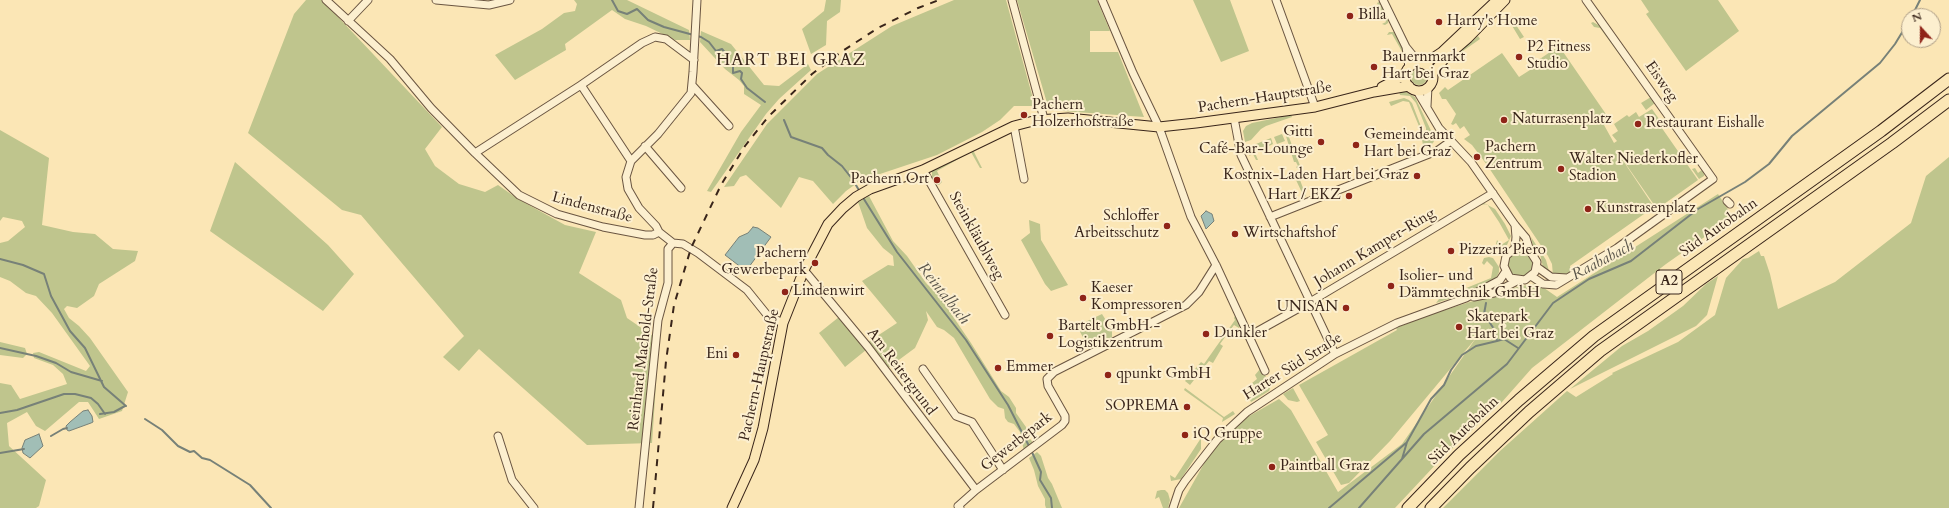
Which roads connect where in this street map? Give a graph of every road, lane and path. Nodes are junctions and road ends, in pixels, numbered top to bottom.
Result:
1 (326, 0) edge
2 (368, 0) edge
3 (436, 0) edge
4 (510, 0) edge
5 (697, 0) edge
6 (1012, 0) edge
7 (1102, 0) edge
8 (1276, 0) edge
9 (1383, 0) edge
10 (1497, 0) edge
11 (1505, 0) edge
12 (1586, 0) edge
13 (348, 21) junction
14 (1406, 47) junction
15 (694, 60) junction
16 (1422, 64) junction
17 (1407, 71) junction
18 (1432, 74) junction
19 (1949, 78) edge
20 (581, 85) junction
21 (692, 85) junction
22 (1428, 87) junction
23 (1413, 88) junction
24 (1374, 92) junction
25 (1949, 100) edge
26 (1427, 106) junction
27 (1315, 107) junction
28 (1234, 118) junction
29 (1044, 119) junction
30 (729, 126) dead end
31 (1014, 126) junction
32 (1158, 126) junction
33 (1451, 141) junction
34 (645, 146) junction
35 (475, 153) junction
36 (631, 161) junction
37 (923, 170) junction
38 (1024, 180) dead end
39 (681, 188) dead end
40 (1493, 193) junction
41 (1270, 217) junction
42 (1515, 225) junction
43 (659, 232) junction
44 (673, 243) junction
45 (1515, 248) junction
46 (1530, 251) junction
47 (1216, 265) junction
48 (1537, 267) junction
49 (804, 270) junction
50 (1506, 271) junction
51 (1531, 276) junction
52 (1569, 278) junction
53 (1519, 280) junction
54 (1466, 298) junction
55 (1310, 302) junction
56 (1006, 315) dead end
57 (783, 323) junction
58 (1249, 336) junction
59 (1335, 354) junction
60 (923, 370) dead end
61 (1265, 371) dead end
62 (498, 436) dead end
63 (1003, 470) junction
64 (976, 490) junction
65 (534, 508) edge
66 (639, 508) edge
67 (732, 508) edge
68 (960, 508) edge
69 (1173, 508) edge
70 (1408, 508) edge
71 (1430, 508) edge

1 - 13 street, Lindenstraße
2 - 13 street
3 - 4 street
5 - 15 street
6 - 29 street
7 - 32 street
8 - 27 street
9 - 14 street
10 - 16 main road, Pachern-Hauptstraße
11 - 18 main road
12 - 52 street, Eisweg
13 - 35 street, Lindenstraße
14 - 16 street
14 - 17 street
15 - 20 street
15 - 21 street
16 - 17 main road, Pachern-Hauptstraße
16 - 18 main road
17 - 23 main road
17 - 24 main road, Pachern-Hauptstraße
18 - 22 main road
19 - 70 highway, Süd Autobahn / A2
20 - 35 street
20 - 36 street
21 - 30 street
21 - 34 street
22 - 23 main road, Pachern-Hauptstraße
22 - 26 street
23 - 24 main road, Pachern-Hauptstraße
23 - 26 street
24 - 27 main road, Pachern-Hauptstraße
25 - 71 highway, Süd Autobahn / A2
26 - 33 street
27 - 28 main road, Pachern-Hauptstraße
28 - 32 main road, Pachern-Hauptstraße
28 - 41 street, Johann Kamper-Ring
29 - 31 main road, Pachern-Hauptstraße
29 - 32 main road, Pachern-Hauptstraße
31 - 37 main road, Pachern-Hauptstraße
31 - 38 street
32 - 47 street
33 - 40 street
33 - 41 street
34 - 36 street
34 - 39 street
35 - 43 street, Lindenstraße
36 - 43 street
37 - 49 main road, Pachern-Hauptstraße
37 - 56 street, Steinkläublweg
40 - 42 street
40 - 55 street, Johann Kamper-Ring
41 - 55 street, Johann Kamper-Ring
42 - 45 street
42 - 46 street
43 - 44 street
44 - 57 street
44 - 66 street, Reinhard Machold-Straße
45 - 46 street
45 - 50 street
46 - 48 street
47 - 58 street
47 - 63 street, Gewerbepark
48 - 51 street
48 - 52 street
49 - 57 main road, Pachern-Hauptstraße
49 - 64 street, Am Reitergrund
50 - 53 street
50 - 54 street, Harter Süd Straße
51 - 52 street
51 - 53 street, Harter Süd Straße
53 - 54 street, Harter Süd Straße
54 - 59 street, Harter Süd Straße
55 - 58 street
55 - 59 street
57 - 67 main road, Pachern-Hauptstraße
58 - 61 street
59 - 69 street, Harter Süd Straße
60 - 63 street
62 - 65 street
63 - 64 street, Gewerbepark
64 - 68 street, Gewerbepark

